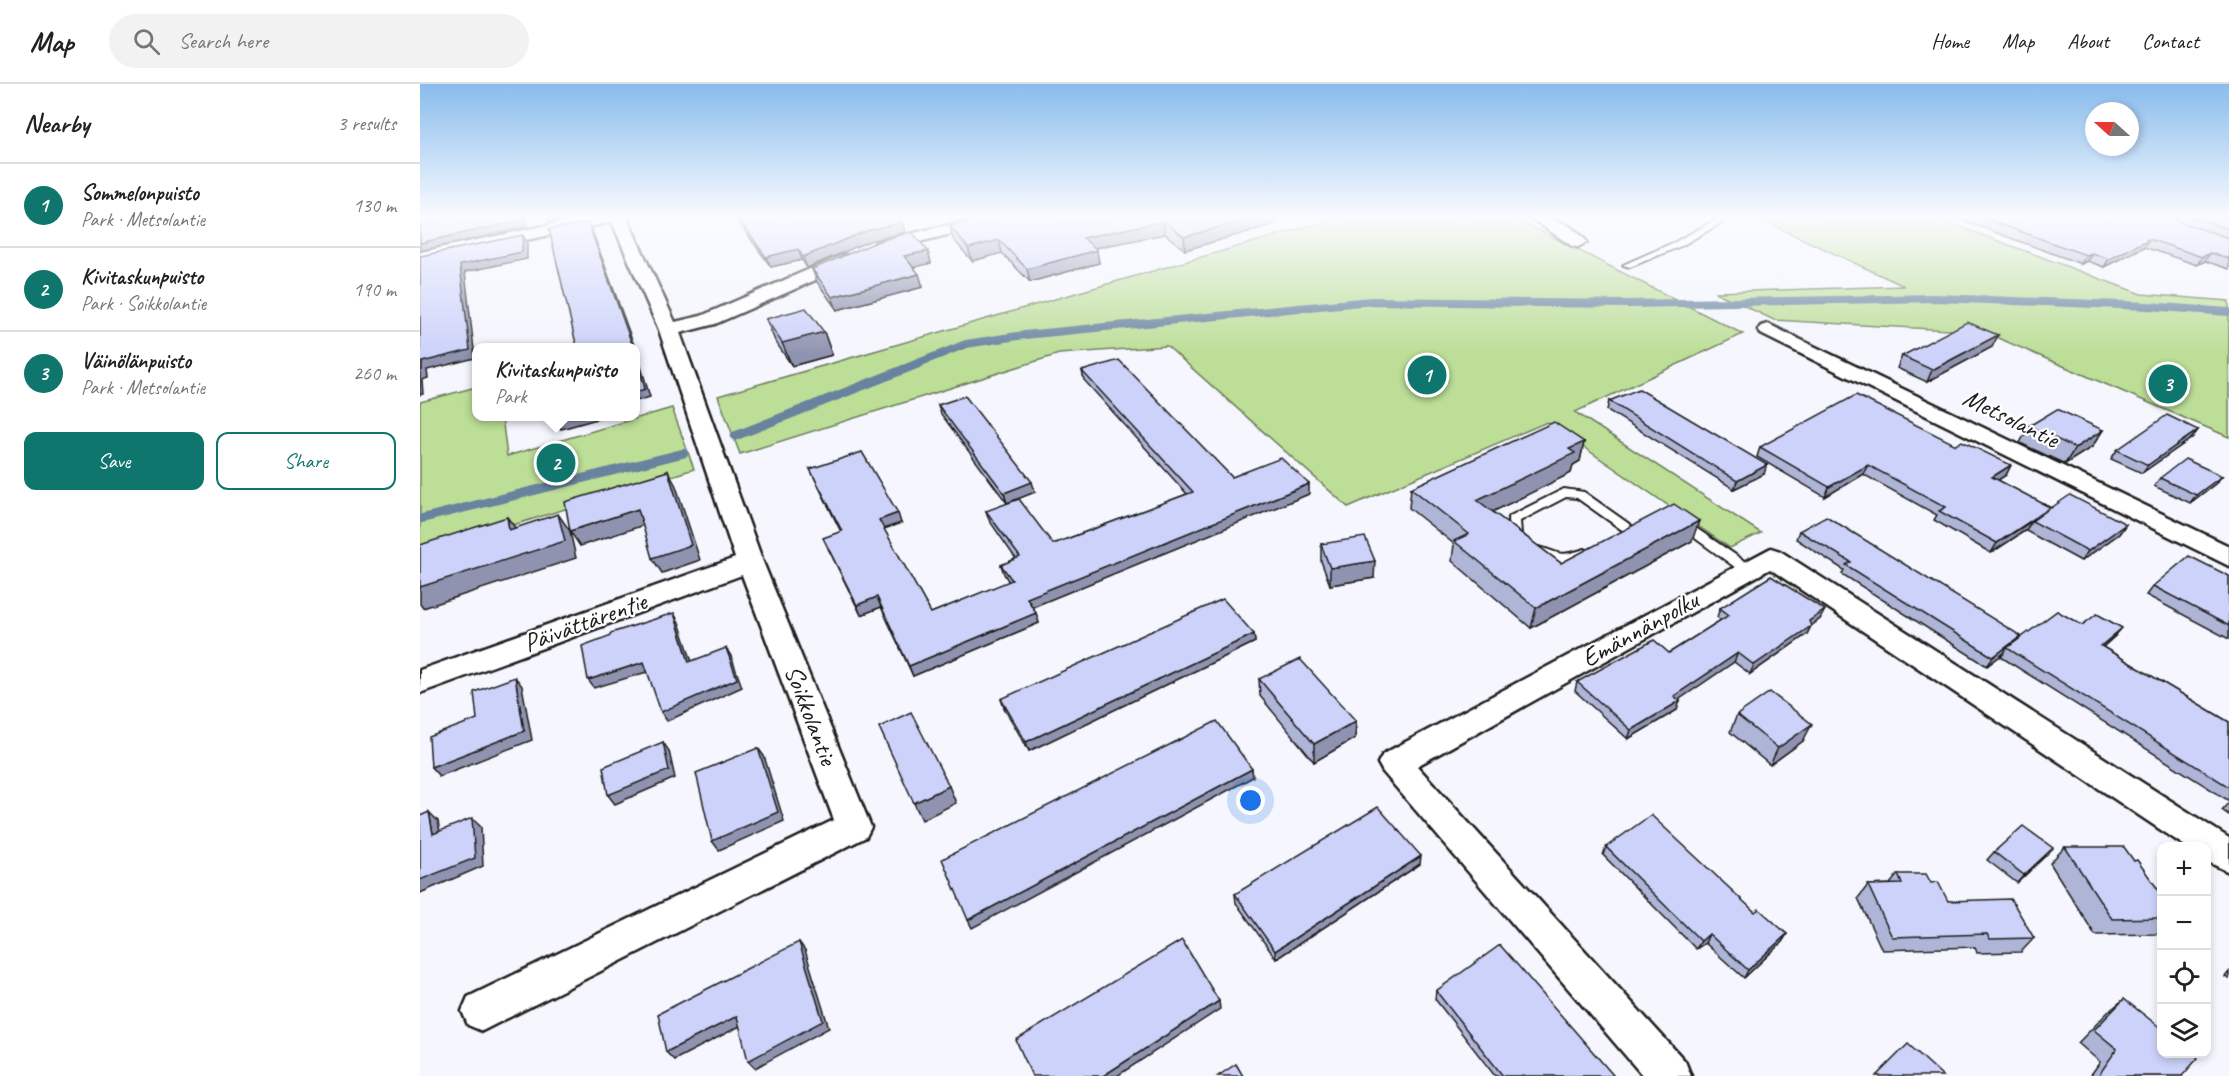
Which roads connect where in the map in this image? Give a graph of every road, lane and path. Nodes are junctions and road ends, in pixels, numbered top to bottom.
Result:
1 (638, 262) edge
2 (841, 262) edge
3 (1634, 262) edge
4 (1627, 265) dead end
5 (669, 330) junction
6 (1768, 330) dead end
7 (1664, 518) edge
8 (1645, 521) edge
9 (1594, 549) edge
10 (2229, 557) edge
11 (750, 562) junction
12 (1748, 570) junction
13 (420, 682) edge
14 (2229, 857) edge
15 (482, 1011) dead end
16 (1670, 1076) edge

1 - 5 street, Soikkolantie
2 - 5 street
3 - 4 lane
5 - 11 street, Soikkolantie
6 - 10 street, Metsolantie
7 - 12 lane
8 - 9 lane
11 - 13 street, Päivättärentie
11 - 15 street, Soikkolantie
12 - 14 street, Emännänpolku
12 - 16 street, Emännänpolku

